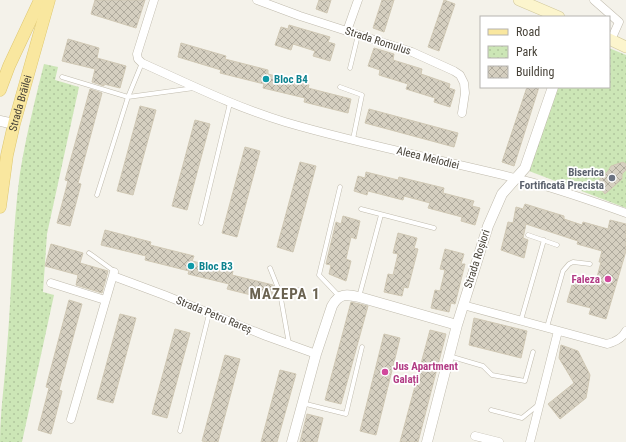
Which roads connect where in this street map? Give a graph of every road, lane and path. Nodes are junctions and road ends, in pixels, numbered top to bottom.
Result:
1 (40, 0) edge
2 (48, 0) edge
3 (154, 0) edge
4 (257, 0) edge
5 (358, 0) edge
6 (519, 0) edge
7 (594, 0) edge
8 (557, 16) edge
9 (347, 31) junction
10 (358, 34) junction
11 (610, 40) edge
12 (626, 47) edge
13 (142, 62) junction
14 (350, 68) dead end
15 (62, 77) dead end
16 (340, 87) dead end
17 (197, 88) junction
18 (553, 88) edge
19 (0, 90) edge
20 (128, 97) junction
21 (230, 103) junction
22 (462, 113) dead end
23 (0, 121) edge
24 (14, 124) junction
25 (353, 140) junction
26 (515, 179) junction
27 (340, 187) dead end
28 (97, 196) dead end
29 (0, 207) edge
30 (361, 209) dead end
31 (626, 213) edge
32 (381, 215) junction
33 (201, 223) dead end
34 (434, 228) dead end
35 (528, 235) dead end
36 (544, 240) junction
37 (556, 245) dead end
38 (89, 253) dead end
39 (590, 264) dead end
40 (270, 268) dead end
41 (114, 273) junction
42 (51, 283) dead end
43 (300, 290) dead end
44 (280, 293) junction
45 (339, 297) junction
46 (359, 297) junction
47 (105, 300) junction
48 (463, 305) junction
49 (209, 314) junction
50 (521, 320) junction
51 (456, 325) junction
52 (547, 327) junction
53 (558, 331) junction
54 (626, 331) edge
55 (289, 344) junction
56 (362, 347) dead end
57 (533, 352) dead end
58 (316, 354) junction
59 (449, 356) junction
60 (302, 403) junction
61 (540, 404) junction
62 (491, 410) dead end
63 (71, 419) dead end
64 (180, 431) dead end
65 (475, 436) dead end
66 (292, 442) edge
67 (427, 442) edge
68 (499, 442) edge
69 (530, 442) edge

1 - 19 main road, Strada Brăilei
2 - 24 main road, Strada Brăilei
3 - 13 street
4 - 9 street, Strada Romulus
5 - 9 street
6 - 8 main road
7 - 11 street
9 - 10 street, Strada Romulus
10 - 14 lane
10 - 22 street, Strada Romulus
11 - 12 main road
13 - 17 street, Aleea Melodiei
13 - 20 lane
15 - 20 lane
16 - 25 lane
17 - 20 lane
17 - 21 street, Aleea Melodiei
18 - 26 street, Strada Roșiori
20 - 28 lane
21 - 25 street, Aleea Melodiei
21 - 33 lane
23 - 24 street
24 - 29 main road, Strada Brăilei
25 - 26 street, Aleea Melodiei
26 - 31 street, Aleea Melodiei
26 - 48 street, Strada Roșiori
27 - 45 lane
30 - 32 lane
32 - 34 lane
32 - 46 lane
35 - 36 lane
36 - 37 lane
36 - 50 lane
38 - 41 lane
39 - 52 lane
40 - 44 lane
41 - 47 street
41 - 49 street, Strada Petru Rareș
42 - 47 street
43 - 44 lane
44 - 55 lane
45 - 46 street
45 - 58 street
46 - 51 street
47 - 63 street
48 - 50 street
48 - 51 street, Strada Roșiori
49 - 55 street, Strada Petru Rareș
49 - 64 lane
50 - 52 street
51 - 59 street, Strada Roșiori
52 - 53 street
53 - 54 street
53 - 61 street
55 - 58 street, Strada Petru Rareș
56 - 60 lane
57 - 59 lane
58 - 60 street
59 - 67 street, Strada Roșiori
60 - 66 street
61 - 62 lane
61 - 69 street
65 - 68 street

